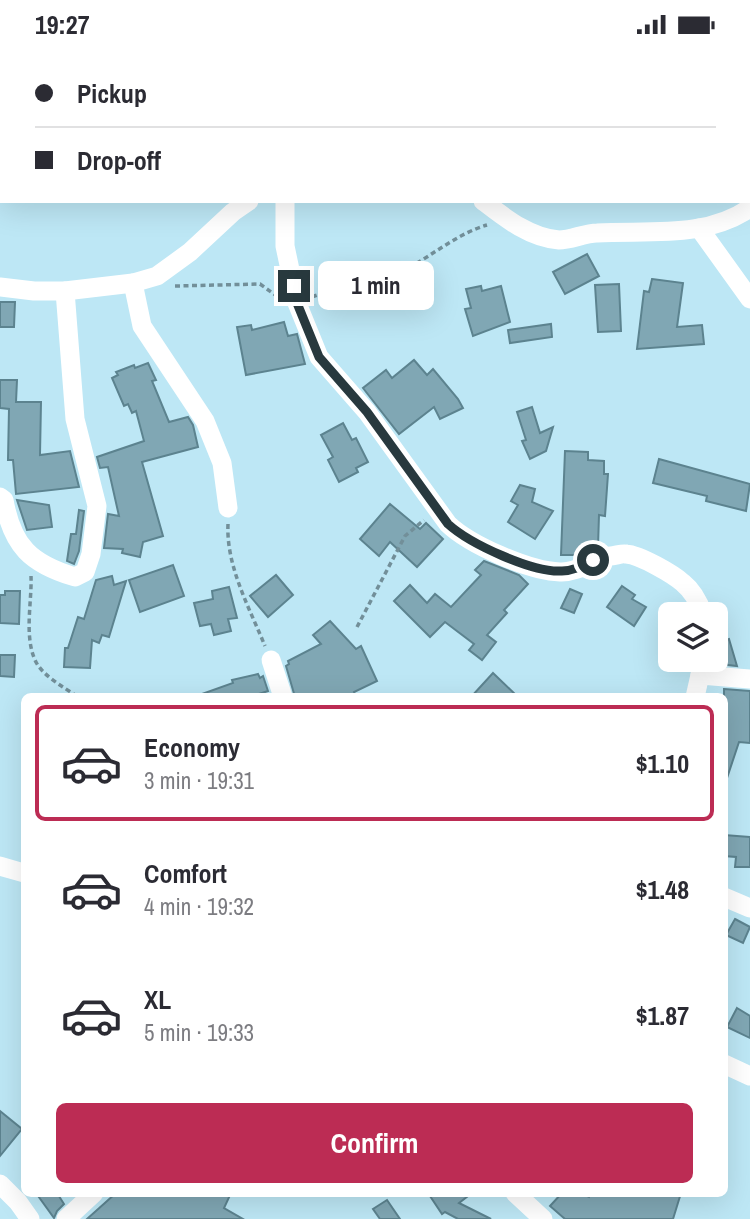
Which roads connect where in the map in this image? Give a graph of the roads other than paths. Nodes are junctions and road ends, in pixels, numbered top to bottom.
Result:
1 (247, 203) edge
2 (285, 203) edge
3 (486, 203) edge
4 (750, 208) edge
5 (699, 228) junction
6 (134, 283) junction
7 (0, 287) edge
8 (65, 291) junction
9 (750, 299) edge
10 (0, 497) edge
11 (228, 507) road end
12 (698, 602) edge
13 (271, 660) road end
14 (700, 672) edge
15 (719, 672) edge
16 (750, 679) edge
17 (281, 693) edge
18 (696, 693) edge
19 (0, 866) edge
20 (21, 872) edge
21 (728, 899) edge
22 (750, 908) edge
23 (728, 1066) edge
24 (750, 1076) edge
25 (0, 1184) edge
26 (90, 1197) edge
27 (519, 1197) edge
28 (30, 1219) edge
29 (66, 1219) edge
30 (543, 1219) edge

1 - 6 street
2 - 12 street
3 - 5 street
4 - 5 street
5 - 9 street
6 - 8 street
6 - 11 street
7 - 8 street
8 - 10 street
13 - 17 street
14 - 18 street
15 - 16 street
19 - 20 street
21 - 22 street
23 - 24 street
25 - 28 street
26 - 29 street
27 - 30 street

